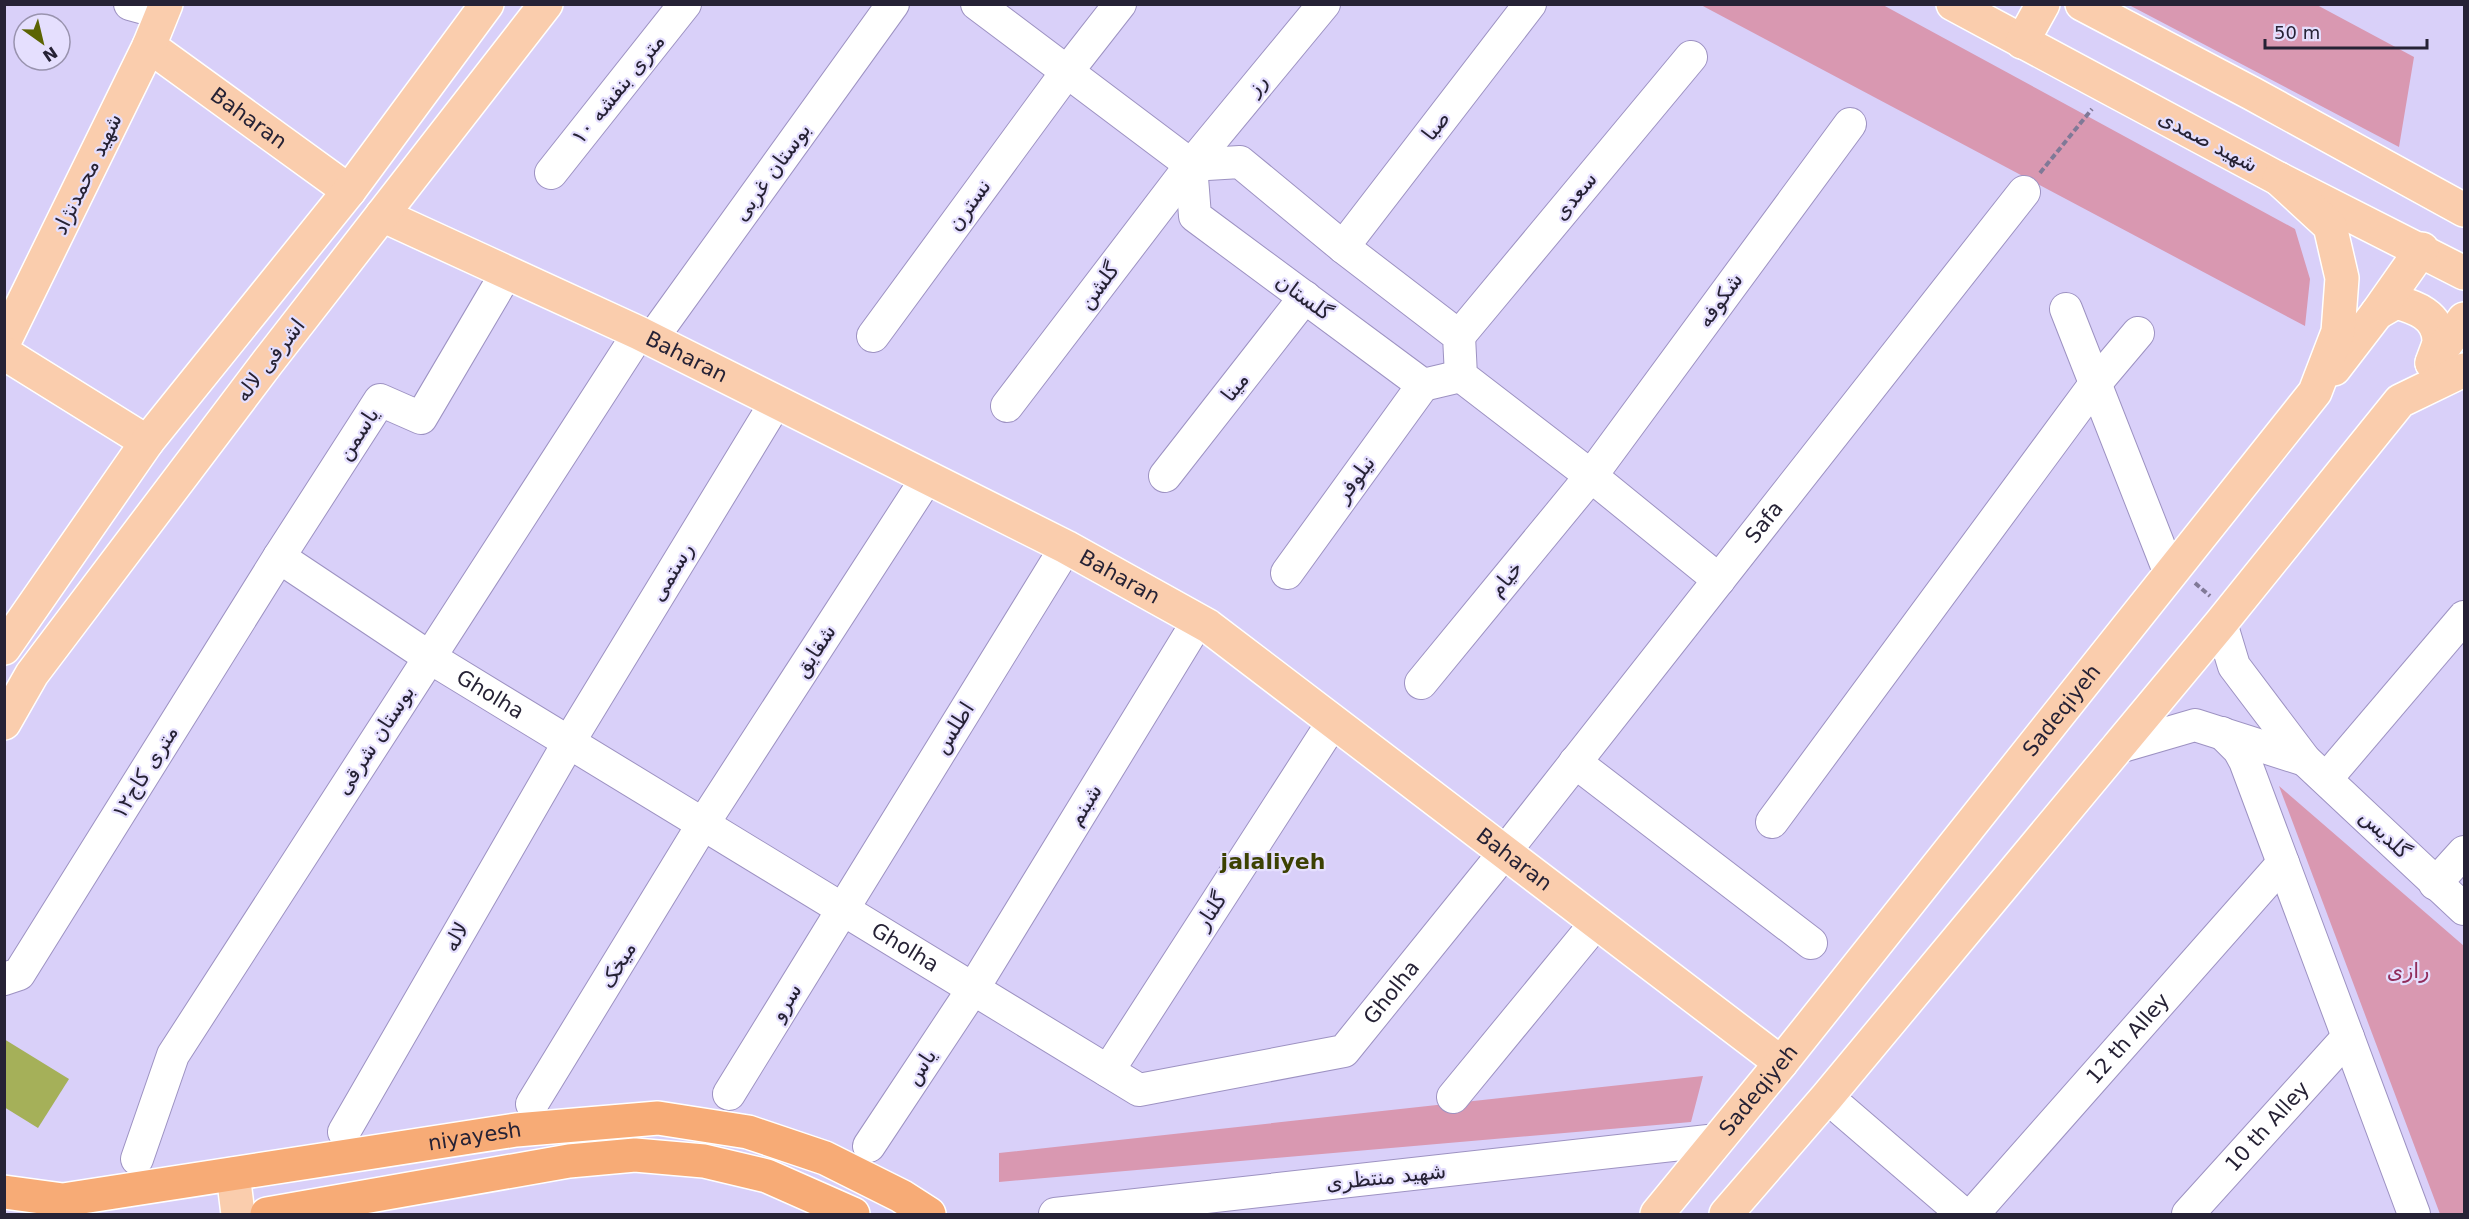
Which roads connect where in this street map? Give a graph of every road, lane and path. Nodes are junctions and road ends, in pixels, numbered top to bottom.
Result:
1 (130, 4) edge
2 (487, 4) edge
3 (546, 4) edge
4 (685, 4) edge
5 (893, 4) edge
6 (977, 4) edge
7 (1120, 4) edge
8 (1324, 4) edge
9 (1530, 4) edge
10 (1953, 4) edge
11 (2043, 4) edge
12 (2082, 4) edge
13 (165, 9) edge
14 (2022, 42) junction
15 (149, 46) junction
16 (1691, 57) dead end
17 (1066, 73) junction
18 (2109, 88) junction
19 (1850, 124) dead end
20 (1191, 165) junction
21 (551, 173) dead end
22 (2279, 179) junction
23 (349, 191) junction
24 (2024, 192) joint
25 (2464, 210) edge
26 (382, 215) junction
27 (1343, 247) junction
28 (2422, 249) junction
29 (507, 272) junction
30 (2464, 273) edge
31 (1305, 297) junction
32 (2066, 309) dead end
33 (2377, 313) junction
34 (2464, 319) edge
35 (2138, 333) dead end
36 (873, 336) dead end
37 (1459, 336) junction
38 (645, 337) junction
39 (6, 338) edge
40 (2432, 363) junction
41 (2464, 370) edge
42 (1461, 376) junction
43 (2095, 384) junction
44 (1423, 385) junction
45 (2315, 392) junction
46 (2400, 401) junction
47 (776, 402) junction
48 (1007, 406) dead end
49 (147, 442) junction
50 (1165, 476) dead end
51 (1591, 476) junction
52 (927, 478) junction
53 (1066, 547) junction
54 (279, 557) junction
55 (2173, 571) junction
56 (1287, 573) dead end
57 (1719, 580) junction
58 (2464, 617) edge
59 (2225, 618) junction
60 (1198, 621) junction
61 (4, 648) edge
62 (429, 657) junction
63 (1421, 683) dead end
64 (1333, 722) junction
65 (4, 723) edge
66 (2222, 732) junction
67 (569, 742) junction
68 (2116, 748) junction
69 (1575, 762) junction
70 (2316, 769) junction
71 (1772, 822) dead end
72 (703, 824) junction
73 (2464, 852) edge
74 (1504, 853) junction
75 (2283, 863) junction
76 (2435, 884) junction
77 (2464, 909) edge
78 (843, 910) junction
79 (1596, 923) junction
80 (1811, 943) dead end
81 (4, 979) edge
82 (973, 988) junction
83 (2348, 1037) junction
84 (1781, 1063) junction
85 (1108, 1071) junction
86 (729, 1094) dead end
87 (1453, 1097) dead end
88 (1827, 1097) junction
89 (532, 1104) dead end
90 (344, 1132) dead end
91 (1717, 1140) junction
92 (869, 1146) dead end
93 (137, 1159) dead end
94 (233, 1174) junction
95 (4, 1192) edge
96 (63, 1207) edge
97 (2410, 1212) edge
98 (238, 1215) edge
99 (267, 1215) edge
100 (853, 1215) edge
101 (929, 1215) edge
102 (1055, 1215) edge
103 (1657, 1215) edge
104 (1726, 1215) edge
105 (1963, 1215) edge
106 (1973, 1215) edge
107 (2188, 1215) edge

1 - 13 street
2 - 23 main road, اشرفی لاله
3 - 26 main road, اشرفی لاله
4 - 21 street, ۱۰ متری بنفشه
5 - 38 street, بوستان غربی
6 - 17 street
7 - 17 street, نسترن
8 - 20 street, رز
9 - 27 street, صبا
10 - 14 main road, شهید صمدی
11 - 14 main road
12 - 25 main road
13 - 15 main road, شهید محمدنژاد
14 - 18 main road, شهید صمدی
15 - 23 main road, Baharan
15 - 39 main road, شهید محمدنژاد
16 - 37 street, سعدی
17 - 20 street
17 - 36 street, نسترن
18 - 22 main road, شهید صمدی
18 - 24 path
19 - 51 street, شکوفه
20 - 27 street
20 - 31 street, گلستان
20 - 48 street, گلشن
22 - 28 main road, شهید صمدی
22 - 45 main road, Sadeqiyeh
23 - 49 main road, اشرفی لاله
24 - 57 street, Safa
26 - 29 main road, Baharan
26 - 65 main road, اشرفی لاله
27 - 37 street
28 - 30 main road, شهید صمدی
28 - 33 main road
29 - 38 main road, Baharan
29 - 54 street, یاسمن
31 - 44 street, گلستان
31 - 50 street, مینا
32 - 43 street
33 - 40 main road
33 - 45 main road
34 - 40 main road
35 - 43 street
37 - 42 street
38 - 47 main road, Baharan
38 - 62 street, بوستان شرقی
39 - 49 main road
40 - 46 main road
41 - 46 main road
42 - 44 street
42 - 51 street
43 - 55 street
43 - 71 street
44 - 56 street, نیلوفر
45 - 55 main road, Sadeqiyeh
46 - 59 main road
47 - 52 main road, Baharan
47 - 67 street, رستمی
49 - 61 main road, اشرفی لاله
51 - 57 street
51 - 63 street, خیام
52 - 53 main road, Baharan
52 - 72 street, شقایق
53 - 60 main road, Baharan
53 - 78 street, اطلس
54 - 62 street, Gholha
54 - 81 street, ۱۲متری کاج
55 - 59 path
55 - 84 main road, Sadeqiyeh
57 - 69 street, Safa
58 - 70 street
59 - 68 main road
59 - 70 street, گلدیس
60 - 64 main road, Baharan
60 - 82 street, شبنم
62 - 67 street, Gholha
62 - 93 street, بوستان شرقی
64 - 74 main road, Baharan
64 - 85 street, گلنار
66 - 68 street
66 - 70 street
66 - 75 street
67 - 72 street, Gholha
67 - 90 street, لاله
68 - 88 main road
69 - 74 street, Safa
69 - 80 street
70 - 76 street, گلدیس
72 - 78 street, Gholha
72 - 89 street, میخک
73 - 76 street
74 - 79 main road, Baharan
74 - 85 street, Gholha
75 - 83 street
75 - 106 street, 12 th Alley
76 - 77 street, گلدیس
78 - 82 street, Gholha
78 - 86 street, سرو
79 - 84 main road, Baharan
79 - 87 street
82 - 85 street, Gholha
82 - 92 street, یاس
83 - 97 street
83 - 107 street, 10 th Alley
84 - 91 main road, Sadeqiyeh
88 - 104 main road
88 - 105 street
91 - 102 street, شهید منتظری
91 - 103 main road, Sadeqiyeh
94 - 96 highway, niyayesh
94 - 98 main road
94 - 101 highway, niyayesh
95 - 96 highway, niyayesh
99 - 100 highway, niyayesh

